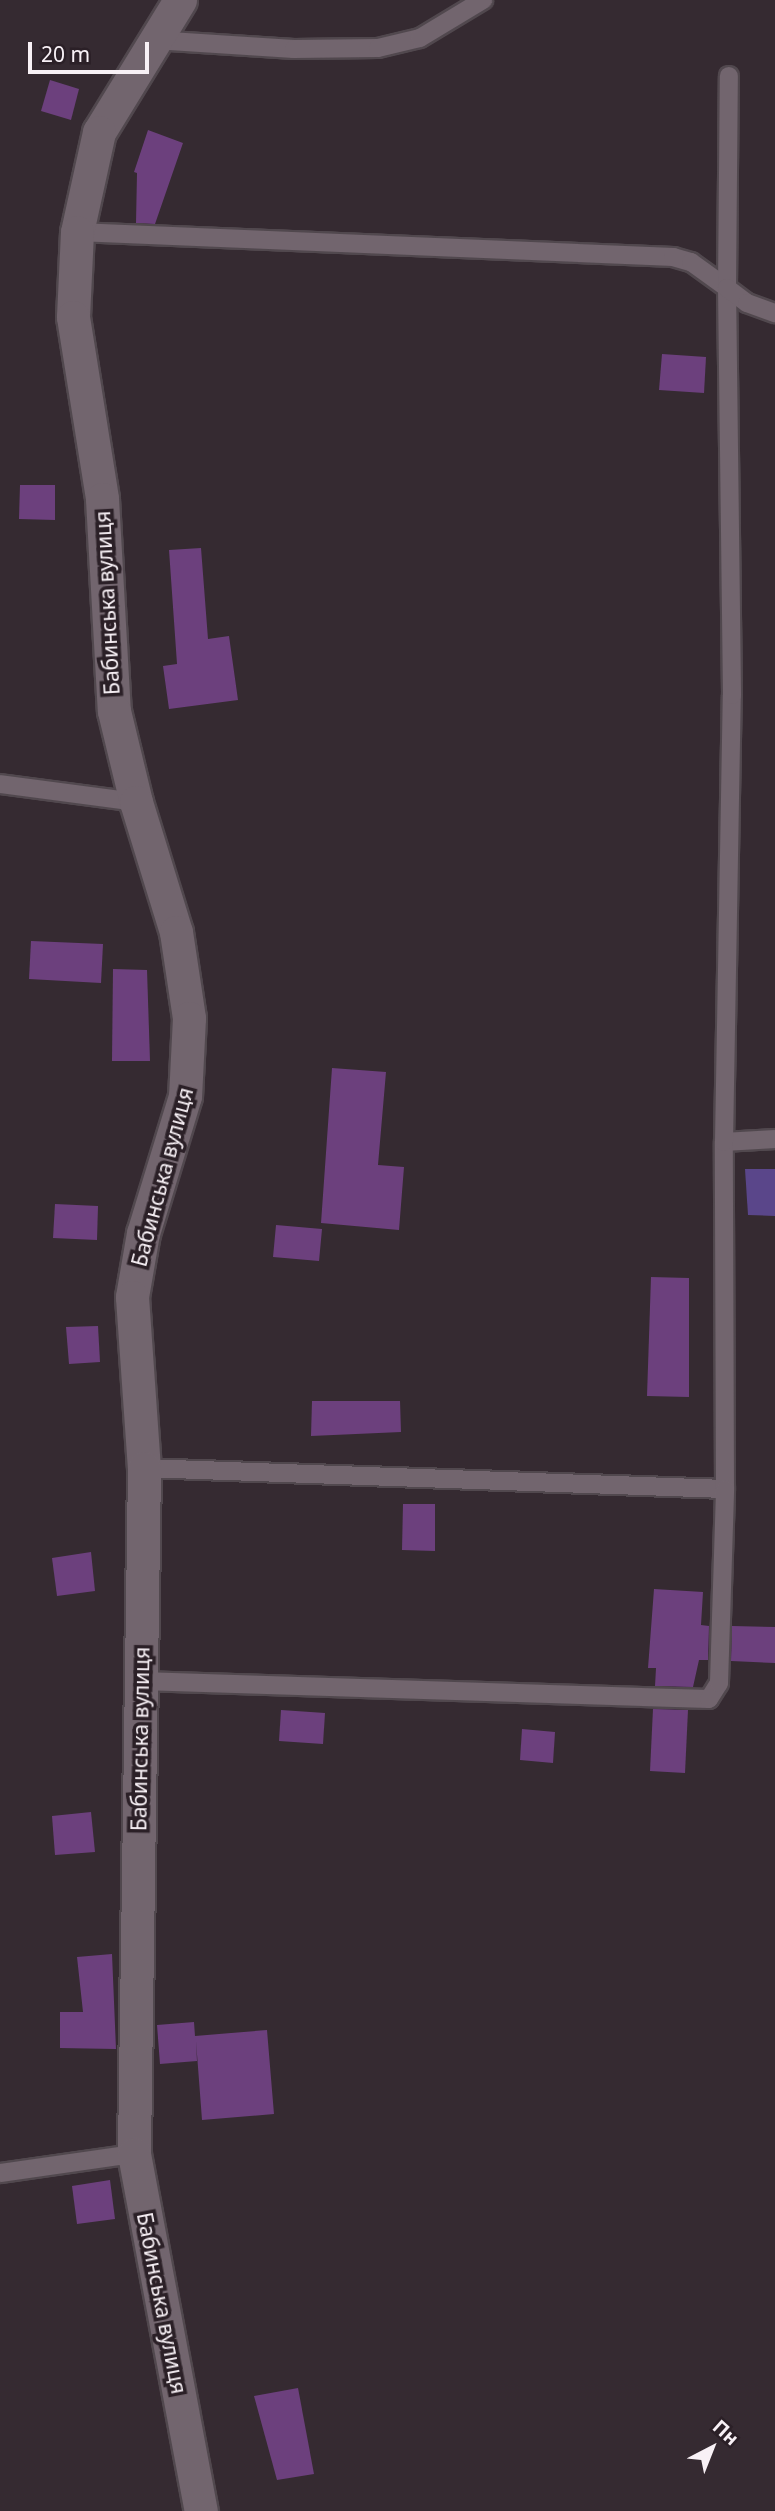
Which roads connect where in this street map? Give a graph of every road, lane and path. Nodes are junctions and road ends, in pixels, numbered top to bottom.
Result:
1 (484, 0) edge
2 (173, 3) edge
3 (154, 40) junction
4 (729, 76) dead end
5 (77, 232) junction
6 (727, 288) junction
7 (775, 313) edge
8 (0, 784) edge
9 (136, 802) junction
10 (775, 1139) edge
11 (724, 1142) junction
12 (144, 1468) junction
13 (725, 1489) junction
14 (141, 1681) junction
15 (134, 2154) junction
16 (0, 2173) edge
17 (201, 2511) edge

1 - 3 lane
2 - 3 street, Бабинська вулиця
3 - 5 street, Бабинська вулиця
4 - 6 lane
5 - 6 lane
5 - 9 street, Бабинська вулиця
6 - 7 lane
6 - 11 lane
8 - 9 lane
9 - 12 street, Бабинська вулиця
10 - 11 lane
11 - 13 lane
12 - 13 lane
12 - 14 street, Бабинська вулиця
13 - 14 lane
14 - 15 street, Бабинська вулиця
15 - 16 lane
15 - 17 street, Бабинська вулиця

